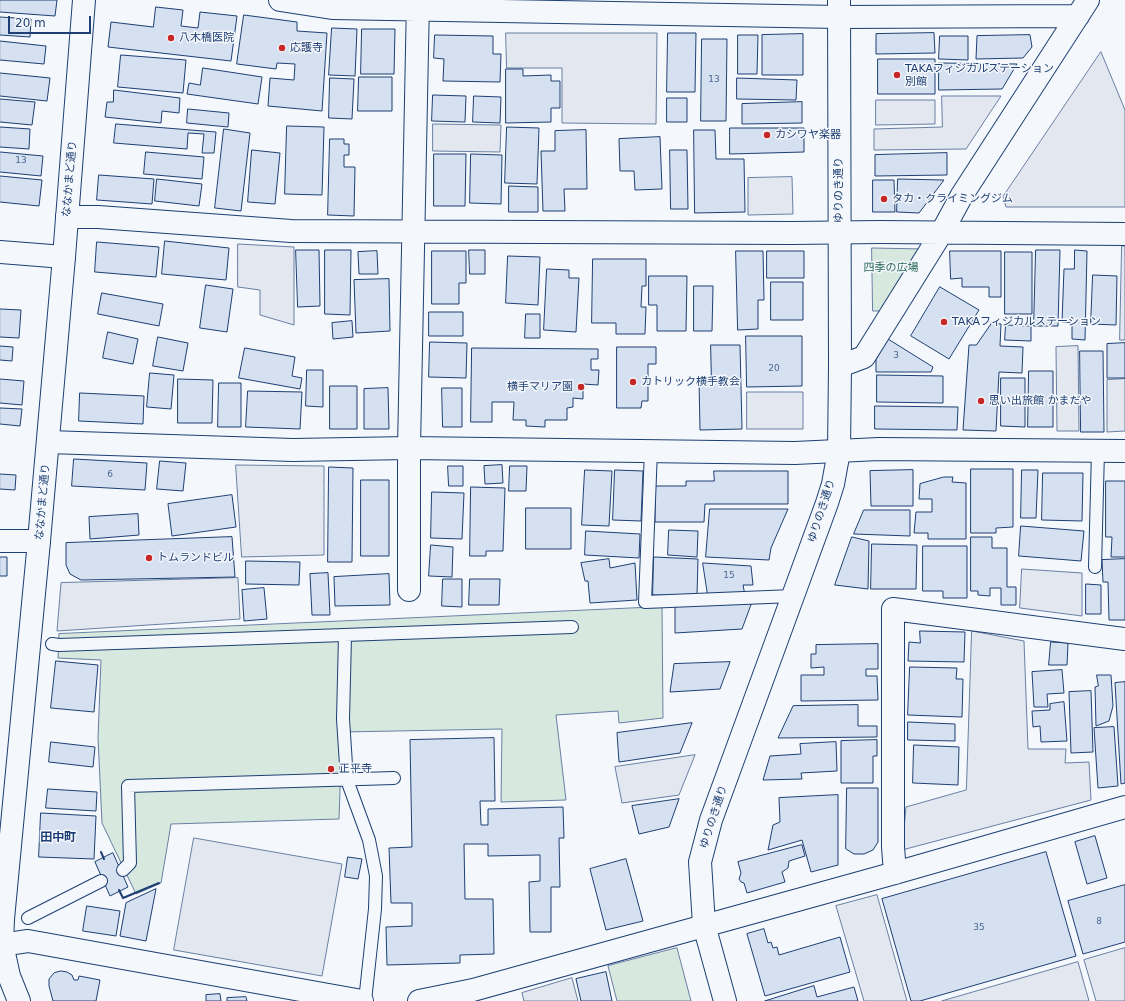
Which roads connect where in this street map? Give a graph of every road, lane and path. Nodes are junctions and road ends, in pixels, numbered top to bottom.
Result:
1 (84, 0) edge
2 (280, 0) edge
3 (417, 5) edge
4 (690, 7) edge
5 (1083, 8) edge
6 (839, 9) edge
7 (67, 217) junction
8 (413, 232) junction
9 (942, 232) junction
10 (839, 233) junction
11 (1125, 234) edge
12 (0, 252) edge
13 (64, 257) junction
14 (840, 366) junction
15 (48, 442) junction
16 (409, 448) junction
17 (651, 450) junction
18 (839, 450) junction
19 (1098, 451) junction
20 (1125, 451) edge
21 (0, 541) edge
22 (39, 541) junction
23 (1095, 567) dead end
24 (409, 590) dead end
25 (792, 596) junction
26 (572, 627) dead end
27 (345, 636) junction
28 (1125, 638) edge
29 (52, 644) dead end
30 (394, 778) dead end
31 (347, 780) junction
32 (1125, 807) edge
33 (123, 870) dead end
34 (895, 873) junction
35 (101, 881) dead end
36 (28, 918) dead end
37 (704, 925) junction
38 (1, 945) edge
39 (473, 996) edge
40 (19, 1001) edge
41 (362, 1001) edge
42 (365, 1001) edge
43 (419, 1001) edge
44 (725, 1001) edge

1 - 7 street, ななかまど通り
2 - 3 street
3 - 4 street
3 - 8 street
4 - 6 street
5 - 6 street
5 - 9 street
6 - 10 street, ゆりのき通り
7 - 8 street
7 - 13 street, ななかまど通り
8 - 10 street
8 - 16 street
9 - 10 street
9 - 11 street
9 - 14 street
10 - 14 street, ゆりのき通り
12 - 13 street
13 - 15 street, ななかまど通り
14 - 18 street, ゆりのき通り
15 - 16 street
15 - 22 street, ななかまど通り
16 - 17 street
16 - 24 street
17 - 18 street
17 - 25 lane
18 - 19 street
18 - 25 street, ゆりのき通り
19 - 20 street
19 - 23 lane
21 - 22 street
22 - 38 street, ななかまど通り
25 - 37 street, ゆりのき通り
26 - 27 lane
27 - 29 lane
27 - 31 lane
28 - 34 street
30 - 31 lane
31 - 33 lane
31 - 42 lane
32 - 34 street
34 - 37 street
35 - 36 lane
37 - 39 street
37 - 44 street, ゆりのき通り
38 - 40 street, ななかまど通り
38 - 41 street
39 - 43 street

